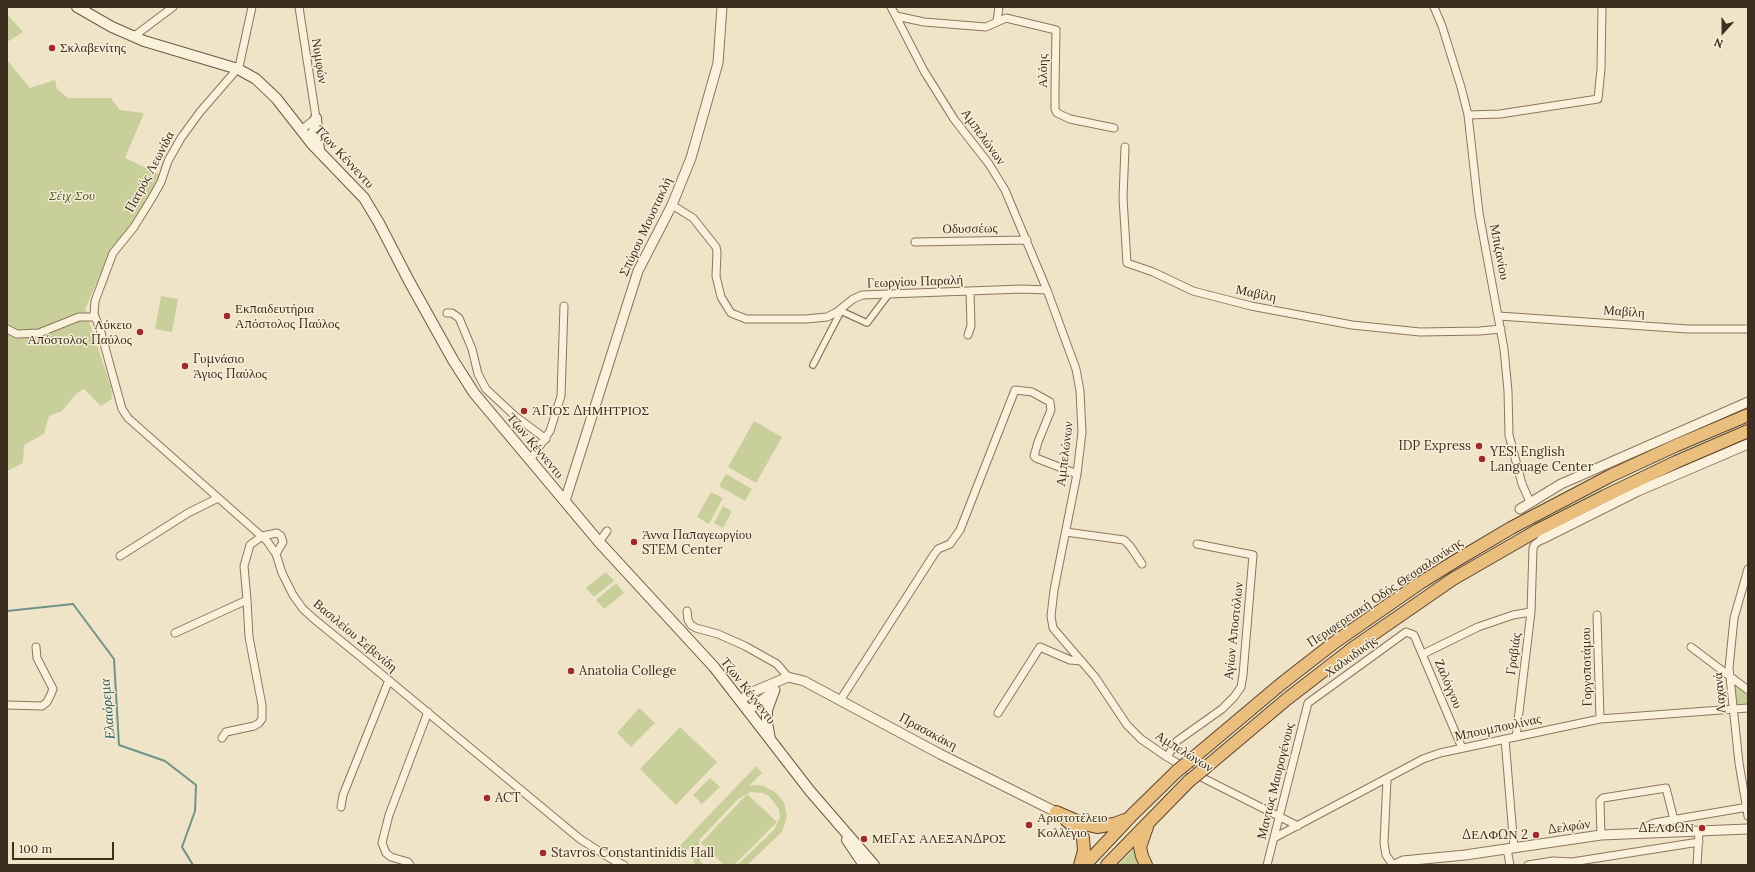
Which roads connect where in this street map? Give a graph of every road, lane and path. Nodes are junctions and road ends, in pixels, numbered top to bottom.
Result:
1 (173, 7) edge
2 (252, 7) edge
3 (300, 7) edge
4 (722, 7) edge
5 (891, 7) edge
6 (999, 7) edge
7 (1434, 7) edge
8 (1602, 7) edge
9 (80, 8) edge
10 (896, 16) junction
11 (997, 21) junction
12 (133, 37) junction
13 (238, 69) junction
14 (1468, 115) junction
15 (316, 118) junction
16 (1114, 128) dead end
17 (301, 130) junction
18 (308, 139) junction
19 (1125, 147) dead end
20 (319, 151) junction
21 (672, 205) junction
22 (1026, 240) junction
23 (915, 242) dead end
24 (1047, 290) junction
25 (970, 292) junction
26 (888, 295) junction
27 (564, 306) dead end
28 (447, 313) dead end
29 (1499, 316) junction
30 (95, 317) junction
31 (7, 329) edge
32 (1501, 329) junction
33 (1748, 329) edge
34 (968, 335) dead end
35 (813, 365) dead end
36 (1748, 402) edge
37 (1748, 415) edge
38 (1748, 431) edge
39 (546, 439) junction
40 (1748, 444) edge
41 (530, 460) junction
42 (1077, 474) junction
43 (218, 498) junction
44 (565, 501) junction
45 (1530, 502) junction
46 (1520, 509) dead end
47 (607, 531) dead end
48 (1066, 532) junction
49 (262, 536) junction
50 (1542, 540) joint
51 (599, 542) junction
52 (1197, 544) dead end
53 (276, 554) junction
54 (120, 556) dead end
55 (1142, 564) dead end
56 (1748, 569) edge
57 (247, 600) junction
58 (687, 611) dead end
59 (1531, 612) junction
60 (1597, 615) dead end
61 (1409, 632) joint
62 (175, 633) dead end
63 (1691, 646) dead end
64 (36, 647) dead end
65 (1423, 654) junction
66 (1080, 661) junction
67 (1731, 676) junction
68 (785, 679) junction
69 (389, 680) junction
70 (1748, 690) edge
71 (774, 691) junction
72 (840, 699) junction
73 (740, 700) junction
74 (1308, 703) joint
75 (7, 705) edge
76 (1748, 708) edge
77 (1733, 709) junction
78 (748, 711) junction
79 (428, 712) junction
80 (998, 713) dead end
81 (1600, 719) junction
82 (1516, 736) junction
83 (222, 738) dead end
84 (1505, 739) junction
85 (771, 741) junction
86 (1462, 748) junction
87 (1167, 757) junction
88 (1386, 778) junction
89 (341, 807) dead end
90 (1747, 807) edge
91 (1056, 812) junction
92 (1132, 814) junction
93 (1156, 814) junction
94 (1280, 816) junction
95 (1748, 816) edge
96 (1674, 820) junction
97 (839, 826) junction
98 (1298, 826) junction
99 (1748, 829) edge
100 (1700, 832) junction
101 (1646, 833) junction
102 (1601, 835) junction
103 (1274, 838) junction
104 (1699, 842) junction
105 (1510, 848) junction
106 (1566, 863) edge
107 (862, 864) edge
108 (410, 865) edge
109 (624, 865) edge
110 (874, 865) edge
111 (1080, 865) edge
112 (1085, 865) edge
113 (1107, 865) edge
114 (1146, 865) edge
115 (1267, 865) edge
116 (1394, 865) edge
117 (1510, 865) edge
118 (1528, 865) edge
119 (1697, 865) edge

1 - 12 street
2 - 13 street
3 - 15 street, Νυμφών
4 - 21 street, Σπύρου Μουστακλή
5 - 10 street, Αμπελώνων
6 - 11 street
7 - 14 street, Μπιζανίου
8 - 14 street
9 - 12 main road, Τζων Κέννεντυ
10 - 11 street, Αλόης
10 - 22 street, Αμπελώνων
11 - 16 street, Αλόης
12 - 13 main road, Τζων Κέννεντυ
13 - 17 main road, Τζων Κέννεντυ
13 - 30 street, Πατρός Λεωνίδα
14 - 29 street, Μπιζανίου
15 - 17 street
15 - 18 street
15 - 20 main road
17 - 18 main road, Τζων Κέννεντυ
18 - 20 main road, Τζων Κέννεντυ
19 - 32 street, Μαβίλη
20 - 41 main road, Τζων Κέννεντυ
21 - 26 street, Γεωργίου Παραλή
21 - 44 street, Σπύρου Μουστακλή
22 - 23 street, Οδυσσέως
22 - 24 street, Αμπελώνων
24 - 25 street, Γεωργίου Παραλή
24 - 42 street, Αμπελώνων
25 - 26 street, Γεωργίου Παραλή
25 - 34 street
26 - 35 street
27 - 39 street
28 - 39 street
29 - 32 street, Μπιζανίου
29 - 33 street, Μαβίλη
30 - 31 street
30 - 43 street, Βασιλείου Σεβενίδη
32 - 45 street, Μπιζανίου
36 - 45 street
37 - 92 highway, Περιφερειακή Οδός Θεσσαλονίκης, bridge
38 - 93 highway, Περιφερειακή Οδός Θεσσαλονίκης, bridge
39 - 41 street
40 - 50 street
41 - 44 main road, Τζων Κέννεντυ
42 - 48 street, Αμπελώνων
42 - 72 street
43 - 49 street, Βασιλείου Σεβενίδη
43 - 54 street
44 - 51 main road, Τζων Κέννεντυ
45 - 46 street
47 - 51 street
48 - 55 street
48 - 66 street, Αμπελώνων
49 - 53 street, Βασιλείου Σεβενίδη
49 - 53 street
49 - 57 street
50 - 59 street, Γραβιάς
51 - 73 main road, Τζων Κέννεντυ
52 - 87 street, Αγίων Αποστόλων
53 - 69 street, Βασιλείου Σεβενίδη
56 - 67 street, Λαχανά
57 - 62 street
57 - 83 street
58 - 68 street
59 - 65 street
59 - 82 street, Γραβιάς
60 - 81 street, Γοργοποτάμου
61 - 65 street, Ζαλόγγου
61 - 74 street, Χαλκιδικής
63 - 67 street
64 - 75 street
65 - 86 street, Ζαλόγγου
66 - 80 street
66 - 87 street, Αμπελώνων
67 - 70 street
67 - 77 street, Λαχανά
68 - 71 street
68 - 72 street, Πρασακάκη
68 - 73 street
69 - 79 street, Βασιλείου Σεβενίδη
69 - 89 street
71 - 78 street
71 - 85 main road
72 - 91 street, Πρασακάκη
73 - 78 main road, Τζων Κέννεντυ
74 - 94 street, Μαντώς Μαυρογένους
76 - 77 street, Μπουμπουλίνας
77 - 81 street, Μπουμπουλίνας
77 - 90 street, Λαχανά
78 - 85 main road, Τζων Κέννεντυ
79 - 108 street
79 - 109 street, Βασιλείου Σεβενίδη
81 - 82 street, Μπουμπουλίνας
82 - 84 street, Μπουμπουλίνας
84 - 86 street, Μπουμπουλίνας
84 - 105 street
85 - 97 main road, Τζων Κέννεντυ
86 - 88 street, Μπουμπουλίνας
87 - 94 street, Αμπελώνων
88 - 98 street, Μπουμπουλίνας
88 - 116 street
90 - 95 street, Λαχανά
90 - 96 street
91 - 92 highway
91 - 111 highway
92 - 112 highway, Περιφερειακή Οδός Θεσσαλονίκης
93 - 113 highway, Περιφερειακή Οδός Θεσσαλονίκης
93 - 114 highway
94 - 98 street, Αμπελώνων
94 - 103 street, Μαντώς Μαυρογένους
96 - 101 street
96 - 102 street
97 - 107 main road, Τζων Κέννεντυ
97 - 110 main road, Τζων Κέννεντυ
98 - 103 street, Μπουμπουλίνας
99 - 100 street, Δελφών
100 - 101 street, Δελφών
100 - 104 street
101 - 102 street, Δελφών
102 - 105 street, Δελφών
103 - 115 street, Μαντώς Μαυρογένους
104 - 106 street
104 - 119 street
105 - 116 street, Δελφών
105 - 117 street
106 - 118 street

